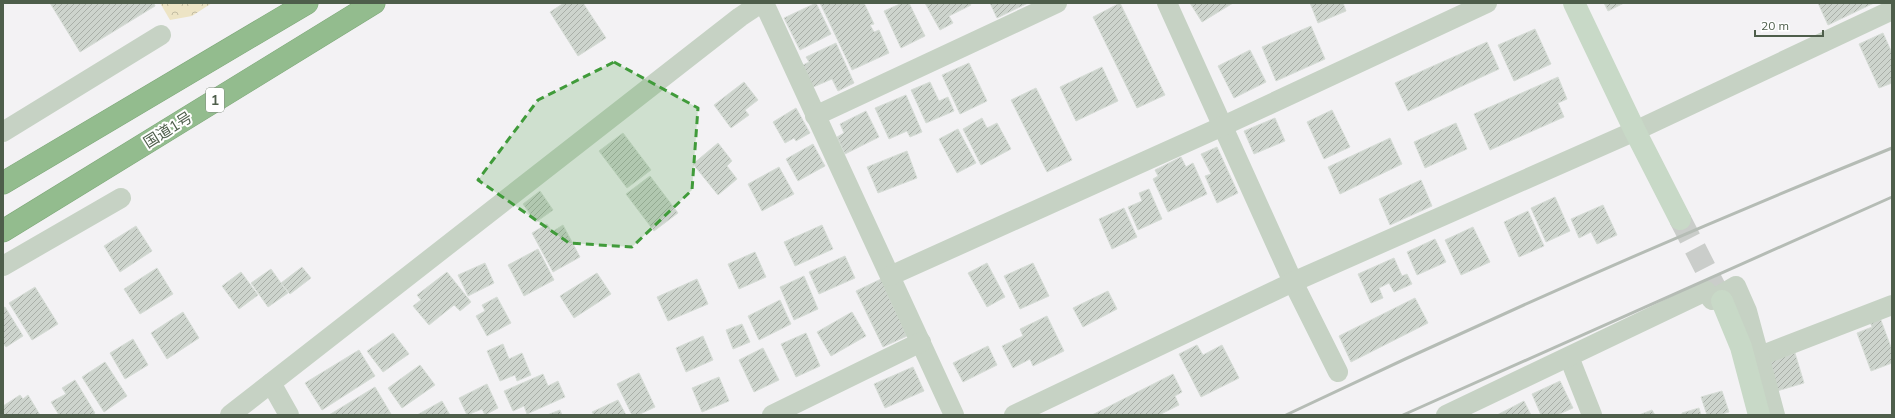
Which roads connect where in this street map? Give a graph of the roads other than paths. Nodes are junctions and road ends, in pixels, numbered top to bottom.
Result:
1 (307, 3) edge
2 (374, 3) edge
3 (762, 3) edge
4 (1058, 3) edge
5 (1167, 3) edge
6 (1487, 3) edge
7 (1574, 3) edge
8 (1892, 10) edge
9 (161, 36) dead end
10 (815, 116) junction
11 (1223, 126) junction
12 (1635, 131) junction
13 (3, 132) edge
14 (3, 184) edge
15 (120, 198) dead end
16 (1680, 219) tunnel mouth
17 (3, 231) edge
18 (3, 266) edge
19 (890, 276) junction
20 (1293, 282) junction
21 (1722, 301) tunnel mouth
22 (1892, 305) edge
23 (920, 342) junction
24 (1760, 356) junction
25 (1569, 357) junction
26 (1338, 372) dead end
27 (271, 383) junction
28 (230, 415) edge
29 (289, 415) edge
30 (772, 415) edge
31 (954, 415) edge
32 (1014, 415) edge
33 (1446, 415) edge
34 (1592, 415) edge
35 (1759, 415) edge
36 (1775, 415) edge

1 - 14 highway, 1
2 - 17 highway, 国道1号 / 1
3 - 10 street
3 - 27 street
4 - 10 street
5 - 11 street
6 - 11 street
7 - 12 street
8 - 12 street
9 - 13 street
10 - 19 street
11 - 19 street
11 - 20 street
12 - 16 street
12 - 20 street
15 - 18 street
19 - 23 street
20 - 26 street
20 - 32 street
21 - 35 street
22 - 24 street
23 - 30 street
23 - 31 street
24 - 25 street
24 - 36 street
25 - 33 street
25 - 34 street
27 - 28 street
27 - 29 street

